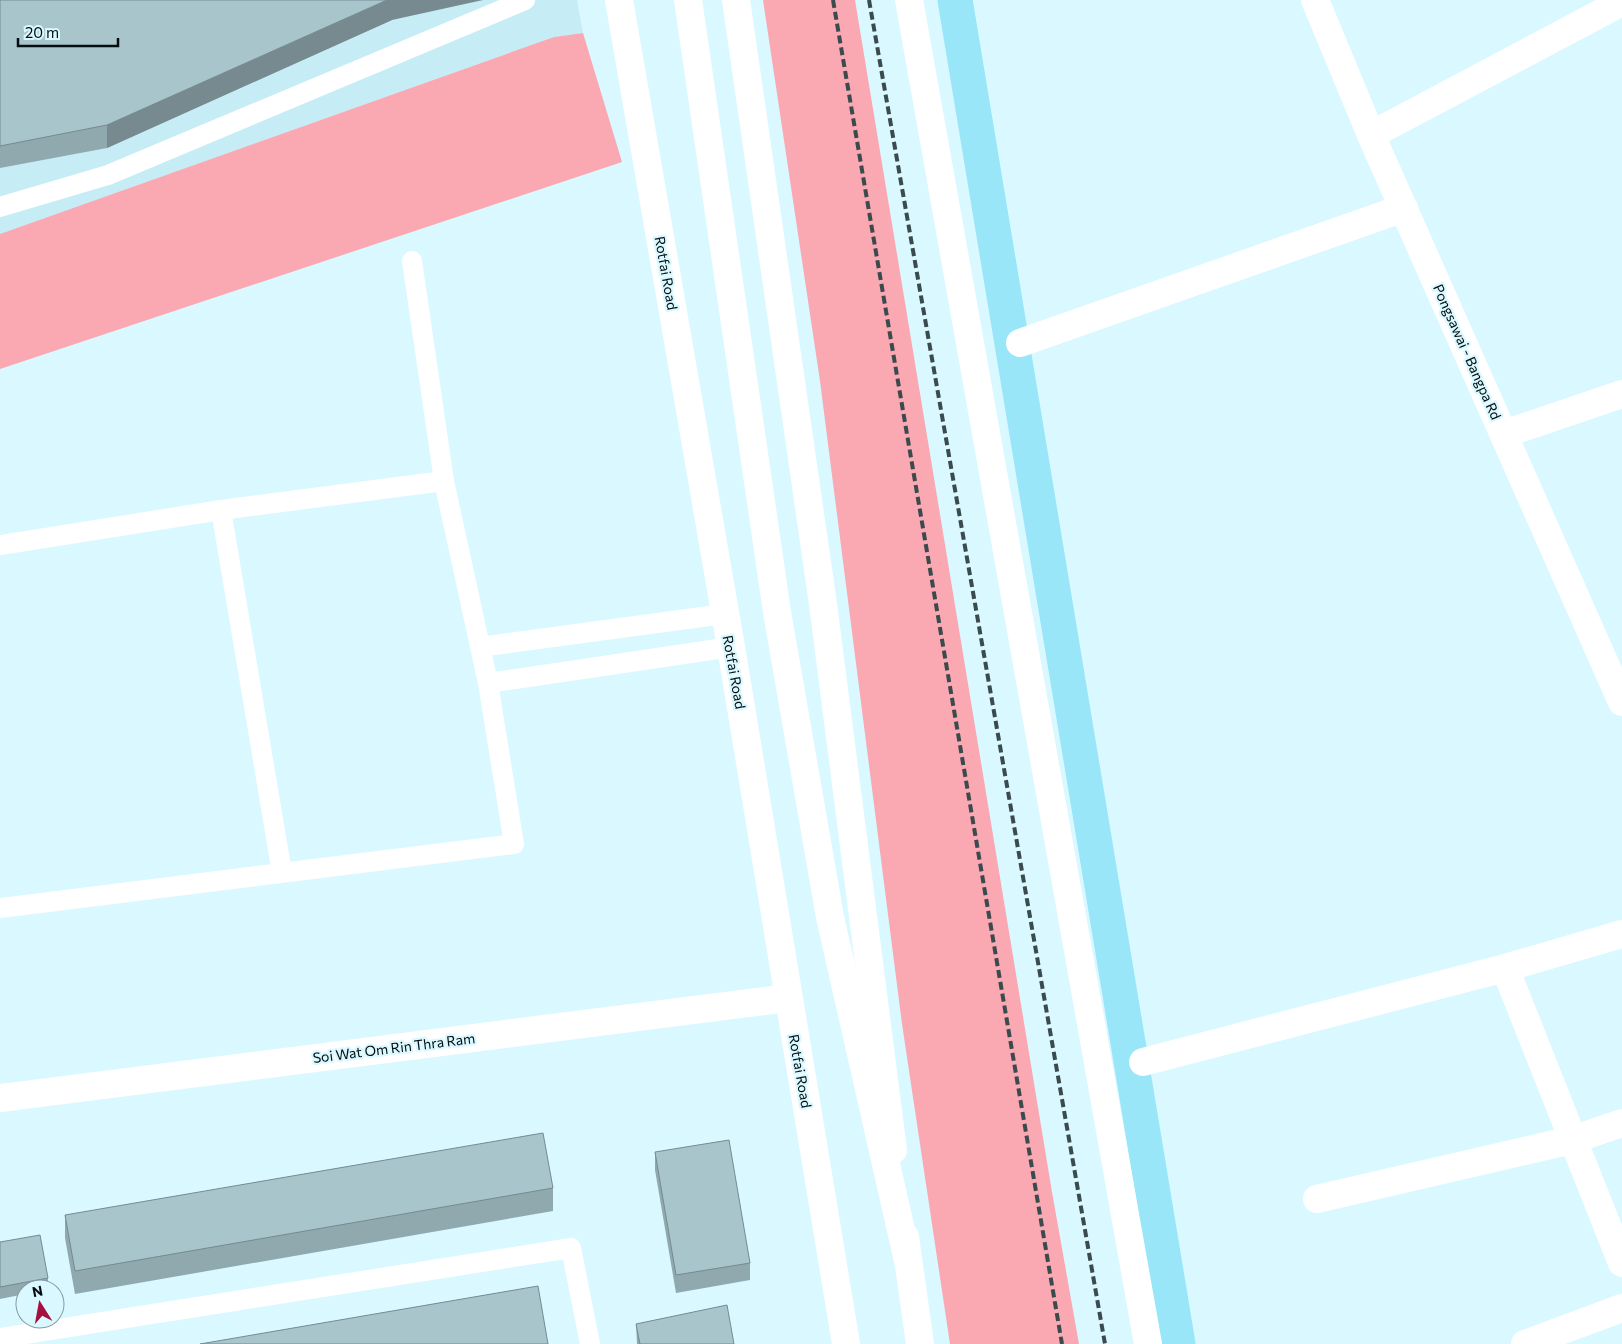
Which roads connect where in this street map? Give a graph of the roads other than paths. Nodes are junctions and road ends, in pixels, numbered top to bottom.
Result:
1 (619, 0) edge
2 (688, 0) edge
3 (736, 0) edge
4 (909, 0) edge
5 (1315, 0) edge
6 (521, 1) edge
7 (1622, 2) edge
8 (1371, 135) junction
9 (0, 207) edge
10 (1404, 208) junction
11 (412, 261) dead end
12 (1020, 343) dead end
13 (1622, 394) edge
14 (1504, 434) junction
15 (444, 482) junction
16 (220, 510) junction
17 (0, 545) edge
18 (724, 614) junction
19 (480, 647) junction
20 (731, 647) junction
21 (488, 683) junction
22 (1622, 702) edge
23 (282, 873) junction
24 (0, 908) edge
25 (1622, 934) edge
26 (1505, 968) junction
27 (788, 998) junction
28 (1142, 1062) dead end
29 (0, 1098) edge
30 (1622, 1124) edge
31 (1572, 1140) junction
32 (1318, 1199) dead end
33 (908, 1261) junction
34 (1622, 1263) edge
35 (1622, 1308) edge
36 (0, 1338) edge
37 (590, 1344) edge
38 (846, 1344) edge
39 (920, 1344) edge
40 (1148, 1344) edge
41 (1525, 1344) edge

1 - 18 main road, Rotfai Road
2 - 33 main road
3 - 33 main road
4 - 40 main road
5 - 8 main road, Pongsawai - Bangpa Rd
6 - 9 lane
7 - 8 main road
8 - 10 main road, Pongsawai - Bangpa Rd
10 - 12 main road
10 - 14 main road, Pongsawai - Bangpa Rd
11 - 15 lane
13 - 14 main road
14 - 22 main road, Pongsawai - Bangpa Rd
15 - 16 lane
15 - 19 lane
16 - 17 lane
16 - 23 lane
18 - 19 lane
18 - 20 main road, Rotfai Road
19 - 21 lane
20 - 21 lane
20 - 27 main road, Rotfai Road
21 - 23 lane
23 - 24 lane
25 - 26 main road
26 - 28 main road
26 - 31 main road
27 - 29 main road, Soi Wat Om Rin Thra Ram
27 - 38 main road, Rotfai Road
30 - 31 main road
31 - 32 main road
31 - 34 main road
33 - 39 main road
35 - 41 main road
36 - 37 lane

